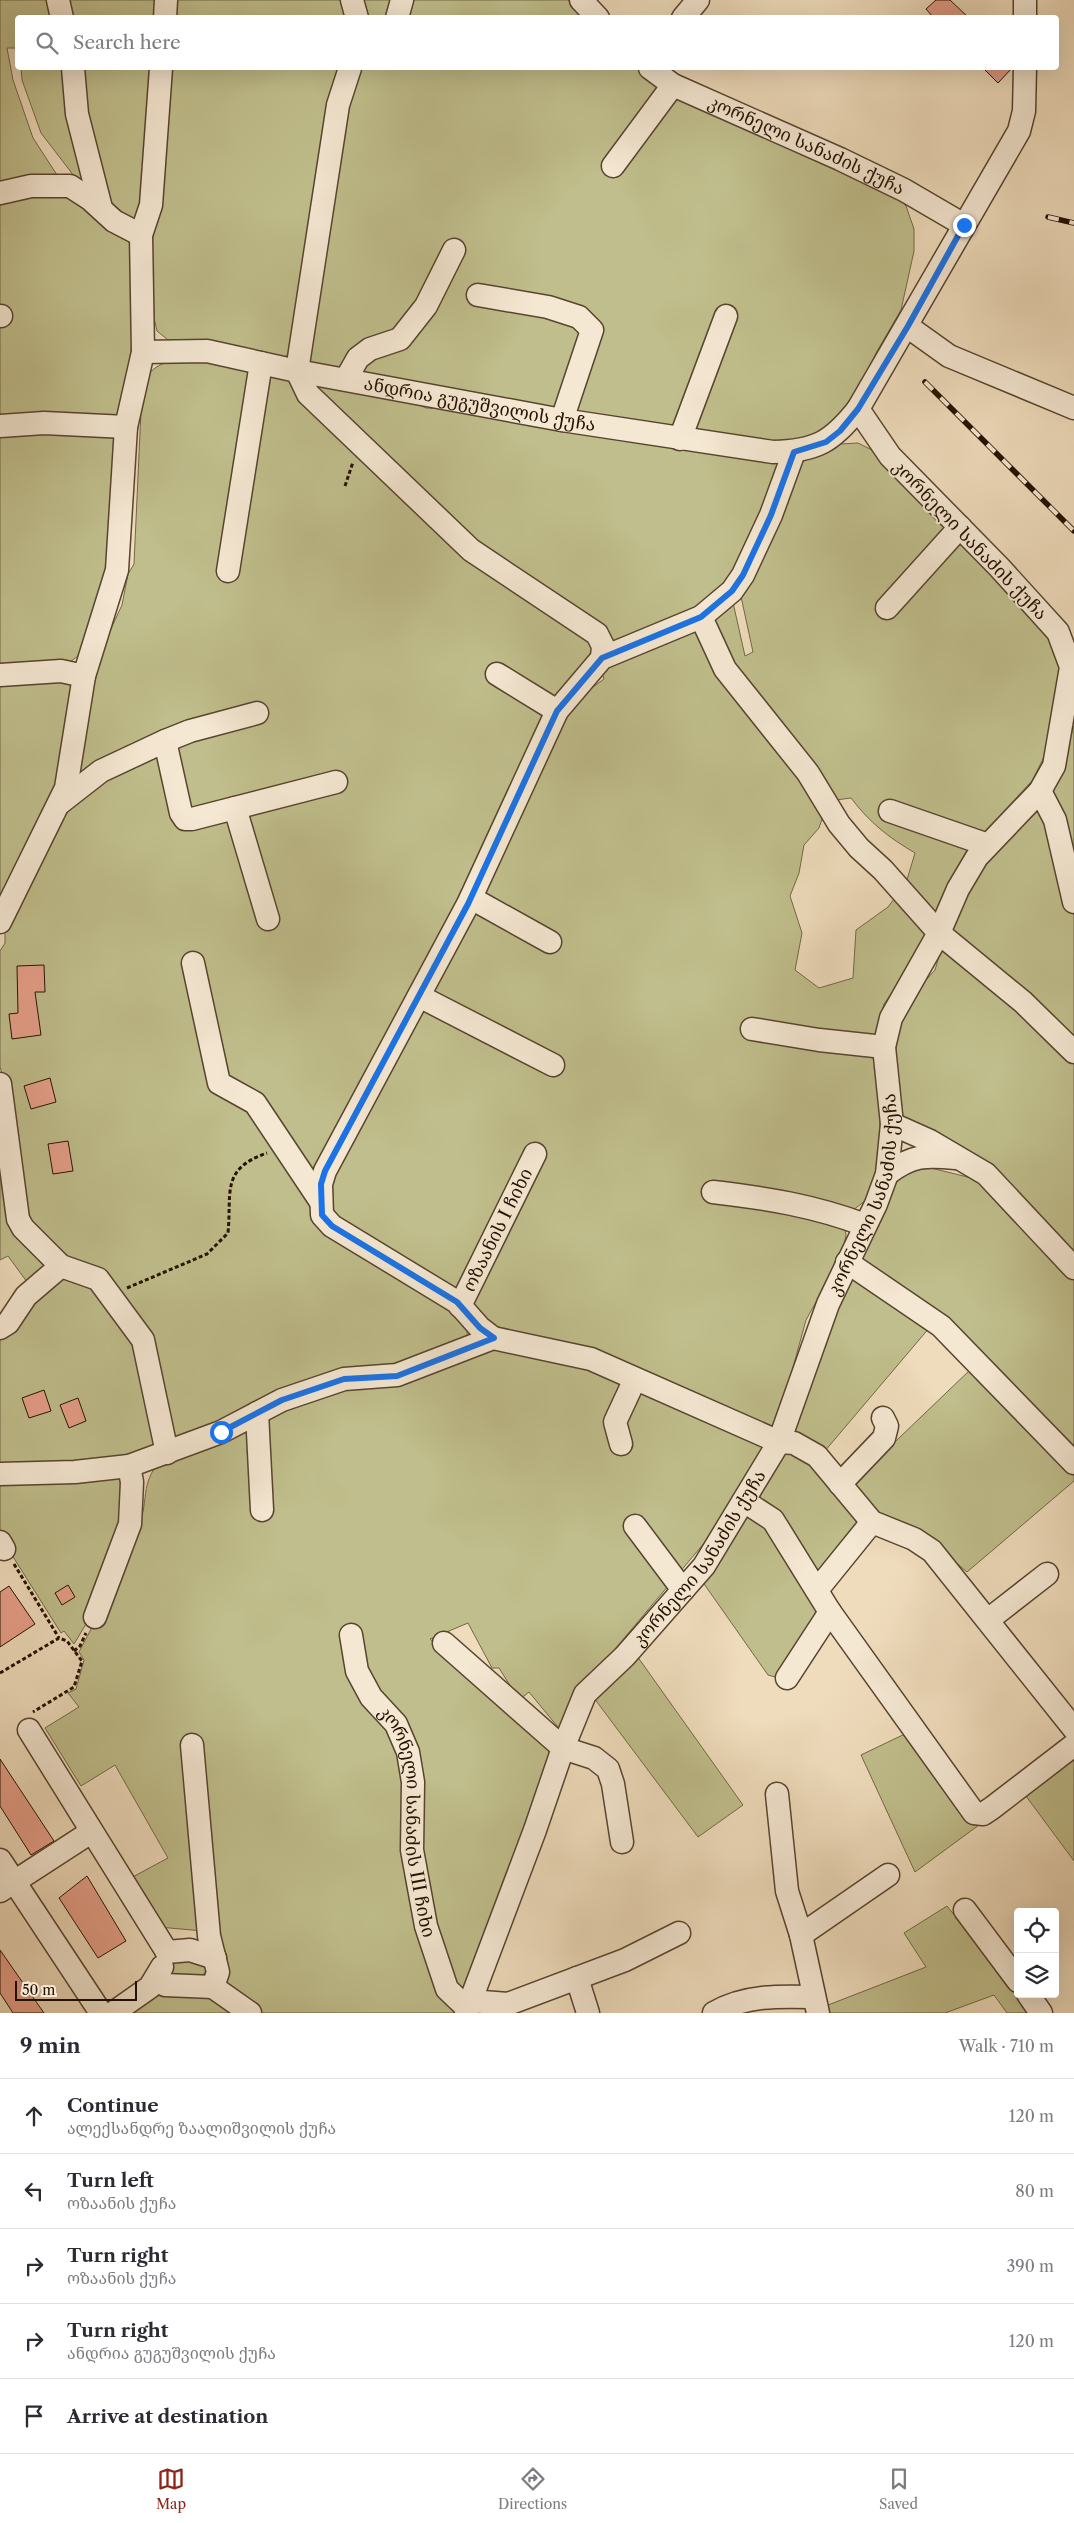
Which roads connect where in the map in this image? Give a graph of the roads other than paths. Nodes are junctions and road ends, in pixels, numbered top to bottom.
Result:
1 (58, 0) edge
2 (166, 0) edge
3 (352, 0) edge
4 (402, 0) edge
5 (581, 0) edge
6 (698, 0) edge
7 (1025, 0) edge
8 (61, 15) edge
9 (165, 15) edge
10 (356, 15) edge
11 (398, 15) edge
12 (595, 15) edge
13 (686, 15) edge
14 (1025, 15) edge
15 (73, 70) edge
16 (161, 70) edge
17 (349, 70) edge
18 (653, 70) edge
19 (1025, 70) edge
20 (673, 85) junction
21 (613, 166) dead end
22 (0, 193) edge
23 (101, 208) junction
24 (964, 225) junction
25 (141, 235) junction
26 (454, 250) dead end
27 (478, 295) dead end
28 (726, 316) dead end
29 (908, 326) junction
30 (143, 352) junction
31 (261, 363) junction
32 (297, 371) junction
33 (346, 379) junction
34 (1074, 408) edge
35 (858, 409) junction
36 (562, 420) junction
37 (0, 426) edge
38 (126, 427) junction
39 (680, 439) junction
40 (794, 452) junction
41 (960, 527) junction
42 (228, 571) dead end
43 (887, 608) dead end
44 (701, 617) junction
45 (602, 658) junction
46 (1071, 660) edge
47 (497, 674) dead end
48 (0, 675) edge
49 (84, 676) junction
50 (557, 711) junction
51 (257, 713) dead end
52 (165, 741) junction
53 (336, 782) dead end
54 (1040, 791) junction
55 (60, 803) junction
56 (235, 808) junction
57 (890, 811) dead end
58 (988, 845) junction
59 (471, 898) junction
60 (1074, 902) edge
61 (268, 919) dead end
62 (0, 922) edge
63 (940, 933) junction
64 (550, 942) dead end
65 (193, 963) dead end
66 (419, 996) junction
67 (752, 1029) dead end
68 (884, 1047) junction
69 (1074, 1052) edge
70 (553, 1065) dead end
71 (0, 1084) edge
72 (892, 1124) junction
73 (535, 1154) dead end
74 (960, 1159) junction
75 (886, 1174) junction
76 (713, 1192) dead end
77 (321, 1202) junction
78 (865, 1225) junction
79 (847, 1262) junction
80 (60, 1266) junction
81 (1074, 1268) edge
82 (460, 1306) junction
83 (0, 1328) edge
84 (494, 1338) junction
85 (635, 1379) junction
86 (257, 1413) junction
87 (883, 1418) dead end
88 (779, 1442) junction
89 (621, 1444) dead end
90 (167, 1453) junction
91 (1074, 1463) edge
92 (129, 1466) junction
93 (0, 1474) edge
94 (840, 1484) junction
95 (744, 1501) junction
96 (262, 1510) dead end
97 (872, 1522) junction
98 (635, 1526) dead end
99 (1047, 1574) dead end
100 (683, 1590) junction
101 (816, 1590) junction
102 (830, 1612) junction
103 (94, 1617) dead end
104 (988, 1620) junction
105 (351, 1635) dead end
106 (444, 1643) dead end
107 (787, 1678) dead end
108 (1074, 1729) edge
109 (29, 1730) road end
110 (192, 1745) dead end
111 (1074, 1745) edge
112 (563, 1748) junction
113 (777, 1794) dead end
114 (91, 1832) junction
115 (622, 1842) dead end
116 (0, 1860) edge
117 (888, 1875) dead end
118 (7, 1886) edge
119 (965, 1910) dead end
120 (679, 1933) dead end
121 (801, 1935) junction
122 (167, 1952) junction
123 (216, 1958) junction
124 (1014, 1976) edge
125 (577, 1978) junction
126 (155, 1980) junction
127 (213, 1987) junction
128 (1031, 1998) edge
129 (816, 2005) edge
130 (468, 2008) edge
131 (101, 2013) edge
132 (113, 2013) edge
133 (250, 2013) edge
134 (588, 2013) edge
135 (714, 2013) edge
136 (1041, 2013) edge

1 - 8 street
2 - 9 street
3 - 10 street
4 - 11 street
5 - 12 street
6 - 13 street
7 - 14 street
15 - 23 street
16 - 25 street
17 - 32 street
18 - 20 street, კორნელი სანაძის ქუჩა
19 - 24 street, ანდრია გუგუშვილის ქუჩა
20 - 21 street
20 - 24 street, კორნელი სანაძის ქუჩა
22 - 23 street
23 - 25 street
24 - 29 street, ანდრია გუგუშვილის ქუჩა
25 - 30 street
26 - 33 street
27 - 36 street
28 - 39 street
29 - 34 street
29 - 35 street, ანდრია გუგუშვილის ქუჩა
30 - 31 street, ანდრია გუგუშვილის ქუჩა
30 - 38 street
31 - 32 street, ანდრია გუგუშვილის ქუჩა
31 - 42 street
32 - 33 street, ანდრია გუგუშვილის ქუჩა
32 - 45 street
33 - 36 street, ანდრია გუგუშვილის ქუჩა
35 - 40 street, ანდრია გუგუშვილის ქუჩა
35 - 41 street, კორნელი სანაძის ქუჩა
36 - 39 street, ანდრია გუგუშვილის ქუჩა
37 - 38 street
38 - 49 street
39 - 40 street, ანდრია გუგუშვილის ქუჩა
40 - 44 street
41 - 43 street
41 - 46 street, კორნელი სანაძის ქუჩა
44 - 45 street
44 - 63 street
45 - 50 street
46 - 54 street, კორნელი სანაძის ქუჩა
47 - 50 street
48 - 49 street
49 - 55 street
50 - 59 street
51 - 52 street
52 - 55 street
52 - 56 street
53 - 56 street
54 - 58 street, კორნელი სანაძის ქუჩა
54 - 60 street
55 - 62 street
56 - 61 street
57 - 58 street
58 - 63 street, კორნელი სანაძის ქუჩა
59 - 64 street
59 - 66 street
63 - 68 street, კორნელი სანაძის ქუჩა
63 - 69 street
65 - 77 street
66 - 70 street
66 - 77 street
67 - 68 street
68 - 72 street, კორნელი სანაძის ქუჩა
71 - 80 street
72 - 74 street
72 - 75 street, კორნელი სანაძის ქუჩა
73 - 82 street, ოზაანის I ჩიხი
74 - 75 street
74 - 81 street
75 - 78 street, კორნელი სანაძის ქუჩა
76 - 78 street
77 - 82 street
78 - 79 street, კორნელი სანაძის ქუჩა
79 - 88 street, კორნელი სანაძის ქუჩა
79 - 91 street
80 - 83 street
80 - 90 street
82 - 84 street
84 - 85 street
84 - 86 street
85 - 88 street
85 - 89 street
86 - 90 street
86 - 96 street
87 - 94 street
88 - 94 street
88 - 95 street, კორნელი სანაძის ქუჩა
90 - 92 street
92 - 93 street
92 - 103 street
94 - 97 street
95 - 100 street, კორნელი სანაძის ქუჩა
95 - 101 street
97 - 101 street
97 - 104 street
98 - 100 street
99 - 104 street
100 - 112 street, კორნელი სანაძის ქუჩა
101 - 102 street
102 - 107 street
102 - 111 street
104 - 108 street
105 - 130 street, კორნელი სანაძის III ჩიხი
106 - 112 street
109 - 114 street
110 - 123 street
112 - 115 street
112 - 130 street, კორნელი სანაძის ქუჩა
113 - 121 street
114 - 118 street
114 - 122 street
116 - 118 street
117 - 121 street
118 - 131 street
119 - 124 street
120 - 125 street
121 - 129 street
122 - 123 street
122 - 126 street
123 - 127 street
125 - 130 street
125 - 134 street
126 - 127 street
126 - 132 street
127 - 133 street
128 - 136 street
129 - 135 street

